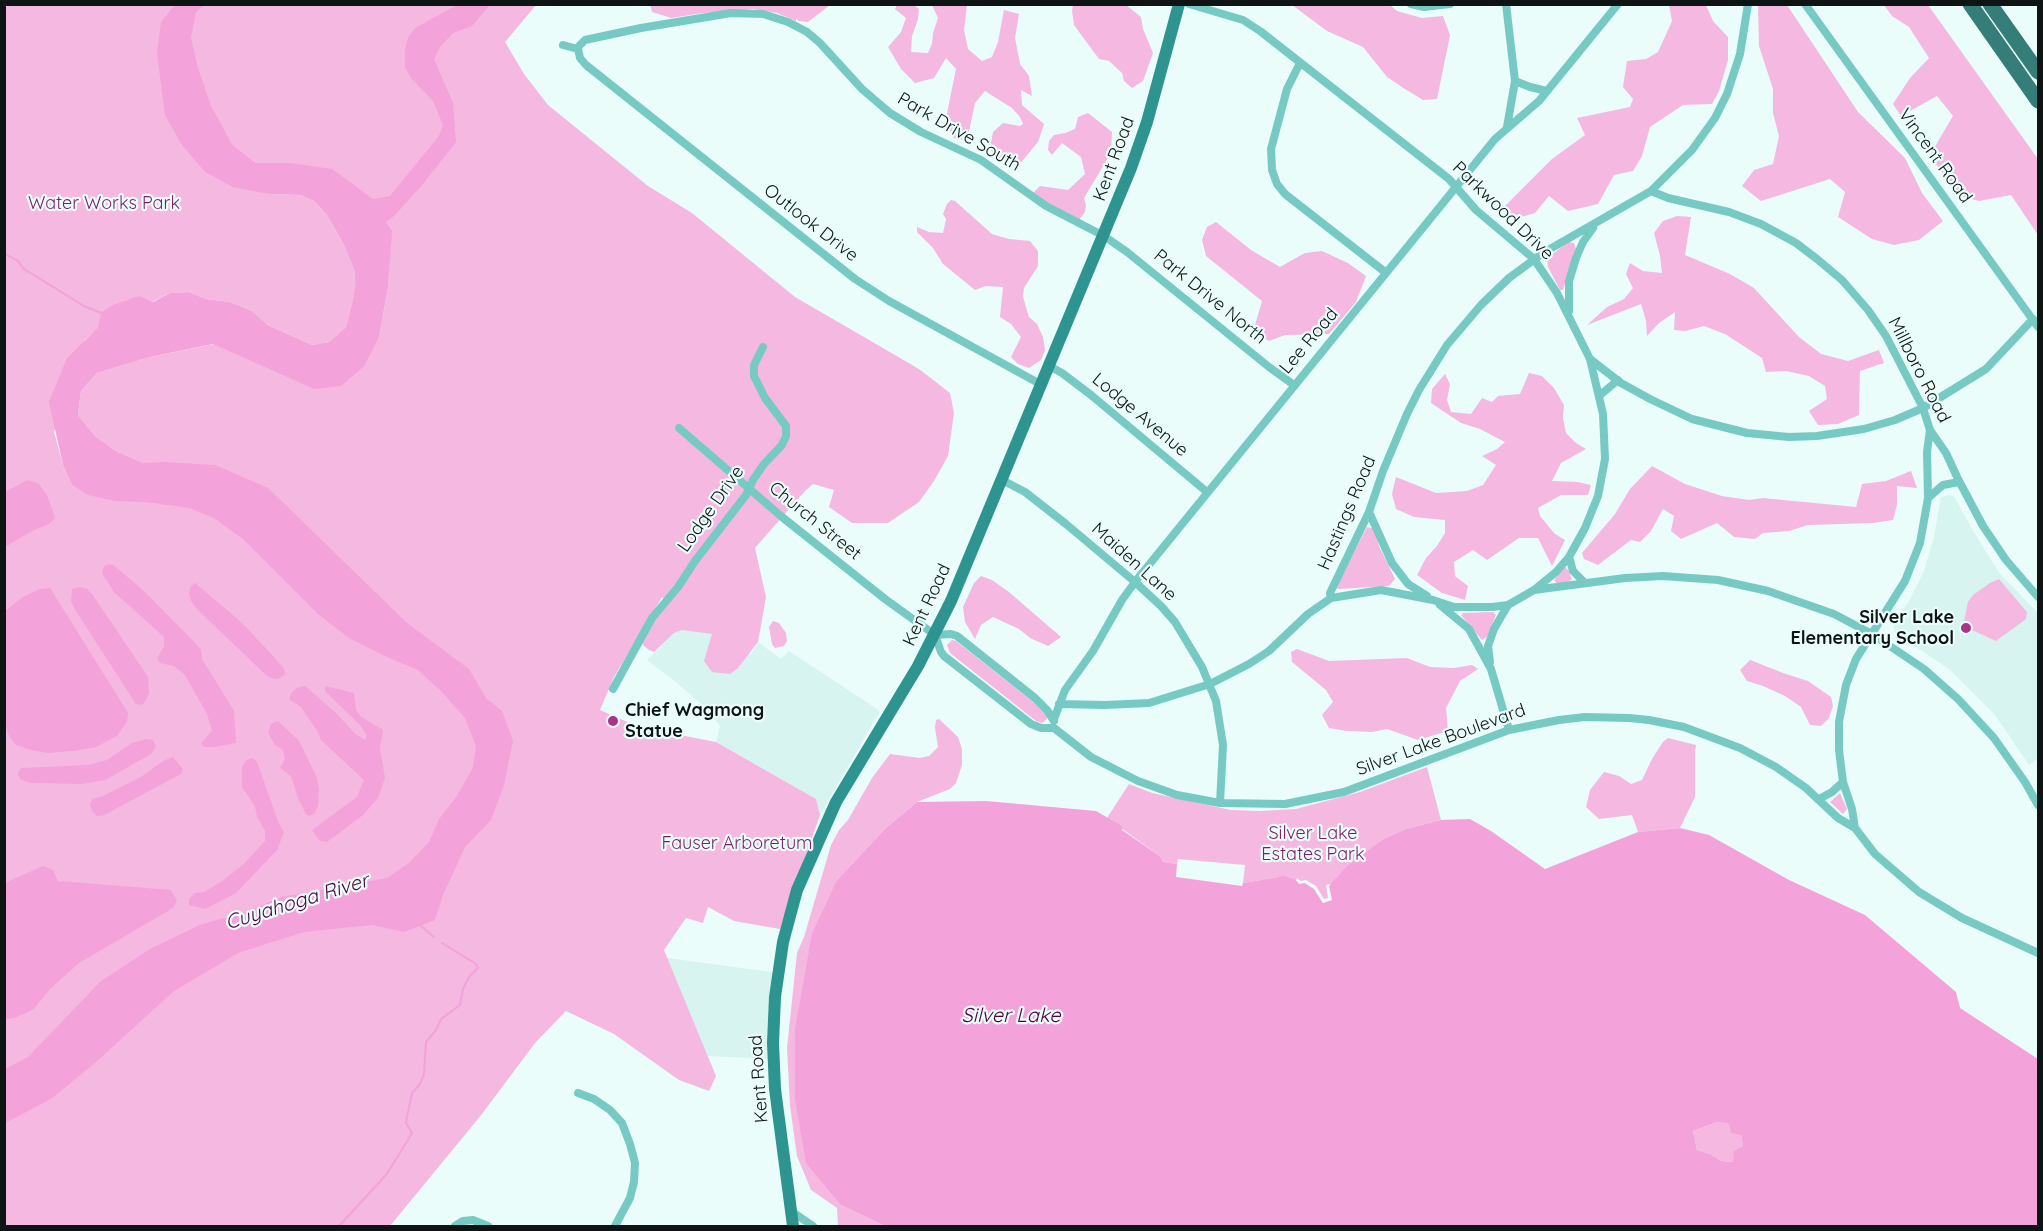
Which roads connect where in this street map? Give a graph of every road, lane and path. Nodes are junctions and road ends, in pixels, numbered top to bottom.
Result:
1 (1179, 4) edge
2 (1189, 4) edge
3 (1411, 4) edge
4 (1450, 4) edge
5 (1506, 4) edge
6 (1618, 4) edge
7 (1748, 4) edge
8 (1805, 4) edge
9 (1970, 4) edge
10 (1990, 4) edge
11 (563, 45) dead end
12 (579, 53) junction
13 (1300, 63) junction
14 (2038, 72) edge
15 (1515, 81) junction
16 (1547, 91) junction
17 (2038, 101) edge
18 (1507, 127) junction
19 (1456, 188) junction
20 (1652, 191) junction
21 (1596, 222) junction
22 (1104, 236) junction
23 (1534, 259) junction
24 (1385, 273) junction
25 (1569, 313) junction
26 (2036, 323) edge
27 (763, 346) dead end
28 (1590, 359) junction
29 (1049, 366) junction
30 (1618, 380) junction
31 (1042, 385) junction
32 (1294, 385) junction
33 (1599, 396) junction
34 (1923, 408) junction
35 (679, 428) dead end
36 (1930, 430) junction
37 (1002, 480) junction
38 (1959, 482) junction
39 (750, 487) junction
40 (1207, 492) junction
41 (1928, 498) junction
42 (1369, 512) junction
43 (1569, 557) junction
44 (1135, 582) junction
45 (1585, 583) junction
46 (1534, 590) junction
47 (2038, 597) edge
48 (1331, 598) junction
49 (1433, 600) junction
50 (1508, 604) junction
51 (1872, 634) junction
52 (935, 635) junction
53 (1491, 669) junction
54 (1210, 684) junction
55 (613, 689) dead end
56 (1059, 704) junction
57 (1054, 723) junction
58 (1509, 730) junction
59 (1843, 782) junction
60 (1819, 799) junction
61 (1220, 803) junction
62 (2038, 805) edge
63 (1855, 828) junction
64 (2038, 953) edge
65 (578, 1093) dead end
66 (791, 1211) junction
67 (455, 1227) edge
68 (488, 1227) edge
69 (615, 1227) edge
70 (794, 1227) edge
71 (813, 1227) edge

1 - 22 main road, Kent Road
2 - 13 street, Parkwood Drive
3 - 4 street
5 - 15 street
6 - 16 street, Lee Road
7 - 20 street, Hastings Road
8 - 26 street, Vincent Road
9 - 17 highway
10 - 14 highway
11 - 12 street
12 - 22 street, Park Drive South
12 - 31 street, Outlook Drive
13 - 19 street, Parkwood Drive
13 - 24 street
15 - 16 street
15 - 18 street
16 - 18 street, Lee Road
18 - 19 street, Lee Road
19 - 23 street, Parkwood Drive
19 - 24 street, Lee Road
20 - 21 street, Hastings Road
20 - 34 street, Millboro Road
21 - 23 street, Hastings Road
21 - 25 street, Hastings Road
22 - 29 main road, Kent Road
22 - 32 street, Park Drive North
23 - 25 street, Parkwood Drive
23 - 42 street, Hastings Road
24 - 32 street, Lee Road
25 - 28 street, Parkwood Drive
26 - 34 street
27 - 39 street, Lodge Drive
28 - 30 street
28 - 33 street, Parkwood Drive
29 - 31 main road, Kent Road
29 - 40 street, Lodge Avenue
30 - 33 street
30 - 34 street
31 - 37 main road, Kent Road
32 - 40 street, Lee Road
33 - 43 street, Parkwood Drive
34 - 36 street, Millboro Road
35 - 39 street, Church Street
36 - 38 street, Millboro Road
36 - 41 street
37 - 44 street, Maiden Lane
37 - 52 main road, Kent Road
38 - 41 street
38 - 47 street, Millboro Road
39 - 52 street, Church Street
39 - 55 street, Lodge Drive
40 - 44 street, Lee Road
41 - 51 street
42 - 48 street, Hastings Road
42 - 49 street
43 - 45 street
43 - 46 street, Parkwood Drive
44 - 54 street, Maiden Lane
44 - 56 street, Lee Road
45 - 46 street
45 - 51 street
46 - 50 street
48 - 49 street
48 - 54 street, Hastings Road
49 - 50 street
49 - 53 street
50 - 53 street
51 - 59 street
51 - 62 street
52 - 57 street, Silver Lake Boulevard
52 - 57 street, Silver Lake Boulevard
52 - 66 main road, Kent Road
53 - 58 street
54 - 56 street, Hastings Road
54 - 61 street, Maiden Lane
56 - 57 street, Lee Road
57 - 61 street, Silver Lake Boulevard
58 - 60 street, Silver Lake Boulevard
58 - 61 street, Silver Lake Boulevard
59 - 60 street
59 - 63 street
60 - 63 street, Silver Lake Boulevard
63 - 64 street, Silver Lake Boulevard
65 - 69 street
66 - 70 main road, Kent Road
66 - 71 street
67 - 68 street

